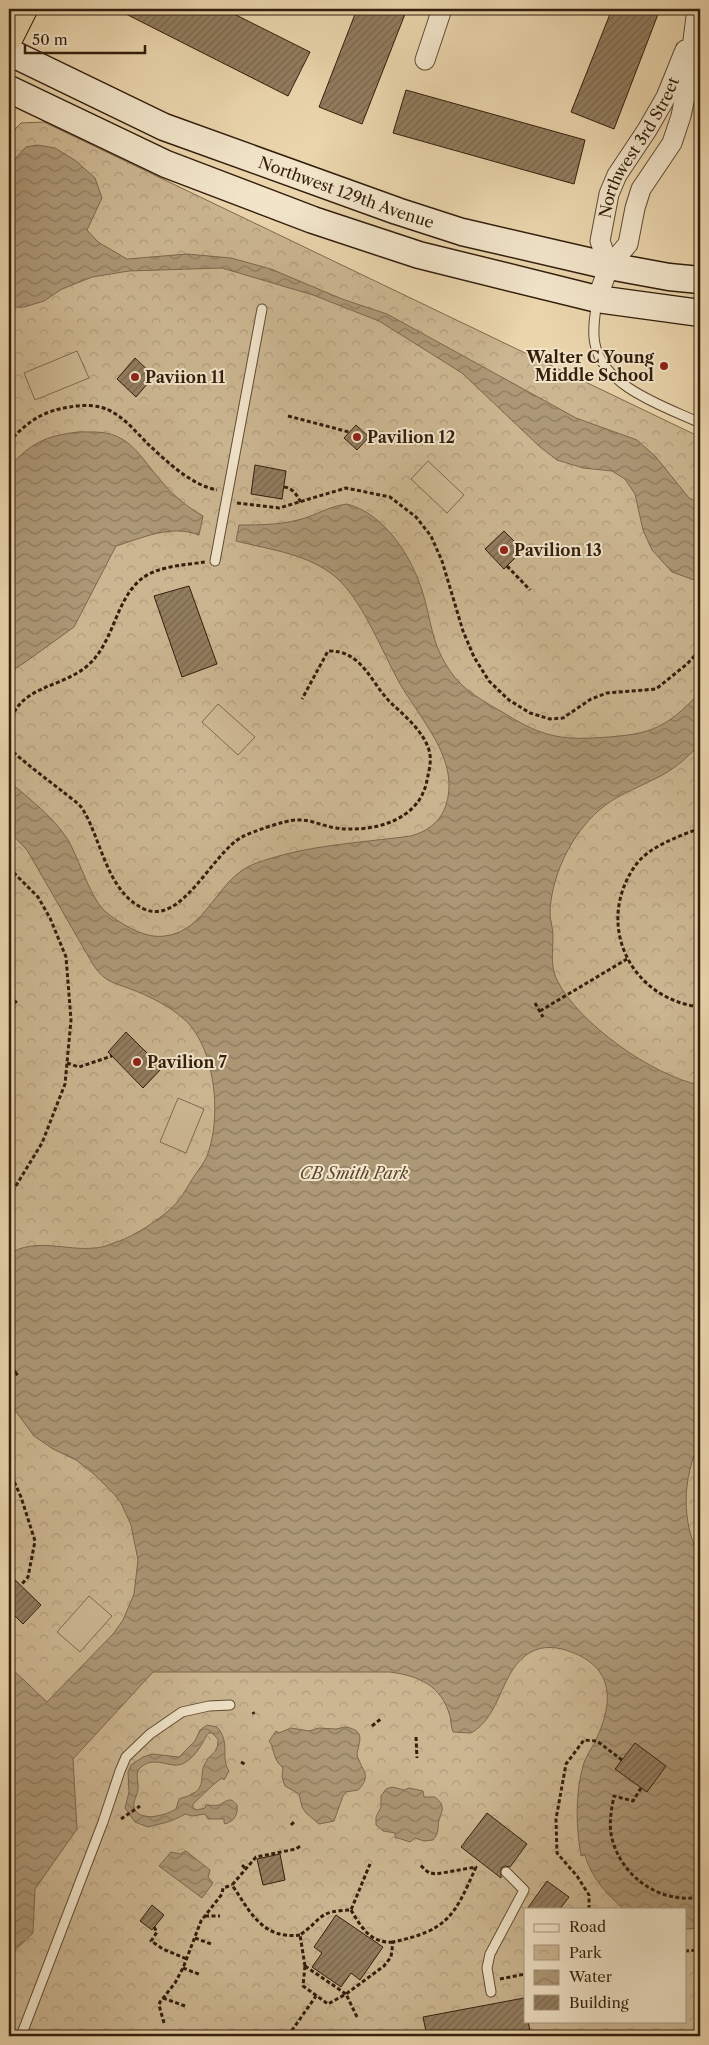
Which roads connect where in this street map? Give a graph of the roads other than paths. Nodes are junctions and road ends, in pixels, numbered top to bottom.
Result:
1 (23, 9) edge
2 (442, 9) edge
3 (697, 9) edge
4 (694, 31) junction
5 (9, 37) edge
6 (9, 52) edge
7 (425, 60) dead end
8 (9, 89) edge
9 (640, 141) junction
10 (664, 157) junction
11 (609, 266) junction
12 (700, 280) edge
13 (598, 298) junction
14 (262, 309) dead end
15 (700, 312) edge
16 (700, 424) edge
17 (214, 561) road end
18 (230, 1704) dead end
19 (506, 1872) dead end
20 (491, 1992) dead end
21 (21, 2036) edge

1 - 5 highway
2 - 7 street
3 - 4 street, Northwest 3rd Street
4 - 9 street, Northwest 3rd Street
4 - 10 street, Northwest 3rd Street
6 - 11 street, Northwest 129th Avenue
8 - 13 street
9 - 10 street
9 - 11 street, Northwest 3rd Street
10 - 11 street, Northwest 3rd Street
11 - 12 street, Northwest 129th Avenue
11 - 13 street, Northwest 3rd Street
13 - 15 street
13 - 16 lane
14 - 17 lane
18 - 21 lane
19 - 20 lane

